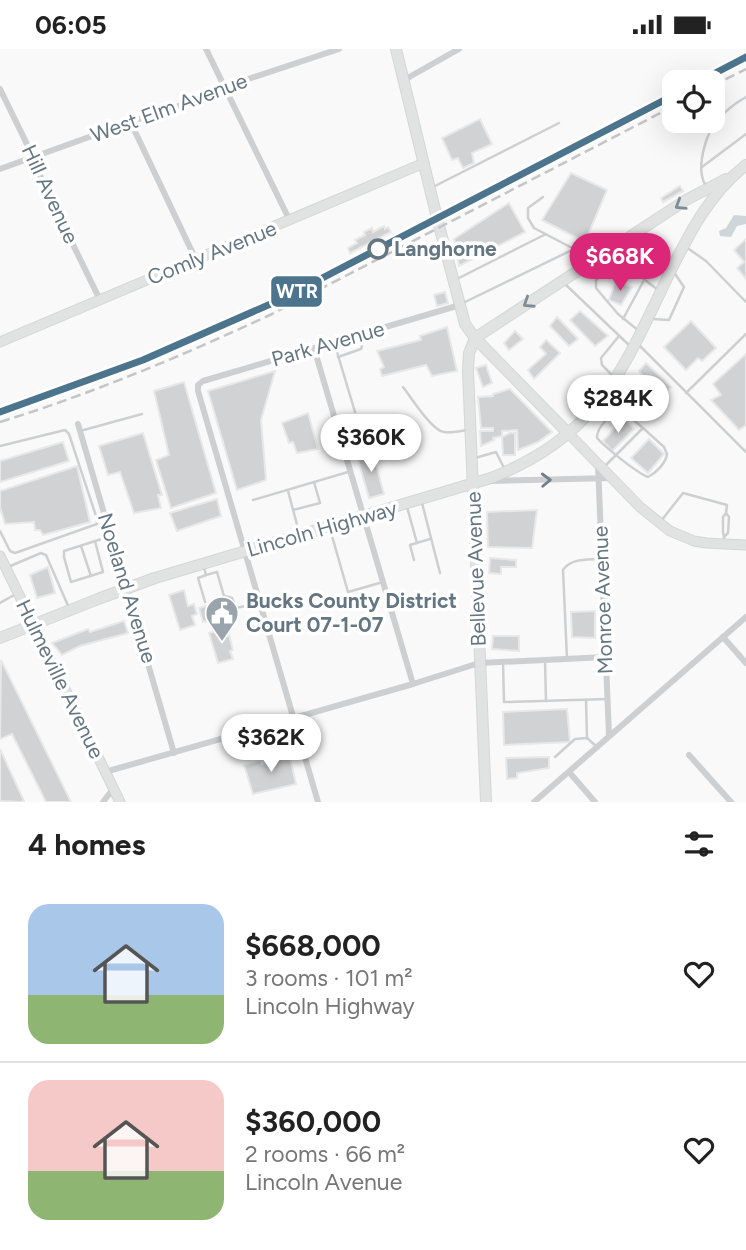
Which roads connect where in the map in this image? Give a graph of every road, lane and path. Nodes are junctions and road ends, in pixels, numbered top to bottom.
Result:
1 (206, 49) edge
2 (339, 49) edge
3 (396, 49) edge
4 (459, 49) edge
5 (404, 80) junction
6 (224, 87) junction
7 (0, 89) edge
8 (746, 97) edge
9 (131, 123) junction
10 (559, 123) dead end
11 (746, 134) edge
12 (32, 158) junction
13 (425, 163) junction
14 (746, 165) edge
15 (702, 167) junction
16 (0, 169) edge
17 (430, 189) junction
18 (711, 192) junction
19 (543, 197) dead end
20 (290, 221) junction
21 (546, 234) junction
22 (683, 246) junction
23 (574, 249) junction
24 (611, 250) junction
25 (196, 260) junction
26 (621, 260) junction
27 (590, 263) junction
28 (672, 269) junction
29 (644, 280) junction
30 (453, 281) junction
31 (562, 281) junction
32 (661, 292) junction
33 (100, 300) junction
34 (746, 302) edge
35 (460, 305) junction
36 (648, 318) junction
37 (623, 319) junction
38 (746, 334) edge
39 (359, 335) junction
40 (619, 336) junction
41 (475, 338) junction
42 (0, 342) edge
43 (334, 342) junction
44 (637, 342) junction
45 (314, 348) junction
46 (338, 358) junction
47 (616, 379) junction
48 (403, 387) dead end
49 (686, 393) junction
50 (604, 396) junction
51 (619, 408) junction
52 (355, 412) dead end
53 (142, 415) dead end
54 (78, 423) dead end
55 (643, 428) junction
56 (470, 430) junction
57 (80, 431) junction
58 (569, 433) junction
59 (0, 446) edge
60 (746, 452) edge
61 (616, 455) junction
62 (471, 459) junction
63 (600, 466) junction
64 (351, 471) junction
65 (506, 472) junction
66 (599, 478) junction
67 (612, 478) junction
68 (314, 482) junction
69 (477, 483) junction
70 (288, 490) junction
71 (421, 499) junction
72 (253, 501) dead end
73 (406, 504) junction
74 (293, 510) junction
75 (364, 516) junction
76 (659, 524) junction
77 (329, 526) junction
78 (0, 531) edge
79 (300, 535) junction
80 (111, 536) junction
81 (430, 539) junction
82 (96, 541) junction
83 (724, 541) junction
84 (417, 543) junction
85 (746, 545) edge
86 (81, 546) junction
87 (245, 551) junction
88 (0, 556) edge
89 (601, 559) junction
90 (414, 560) dead end
91 (203, 564) junction
92 (5, 568) junction
93 (440, 573) dead end
94 (206, 575) junction
95 (91, 576) junction
96 (383, 582) junction
97 (126, 588) junction
98 (18, 593) junction
99 (205, 602) dead end
100 (0, 603) edge
101 (260, 603) junction
102 (70, 610) junction
103 (746, 617) edge
104 (33, 625) junction
105 (723, 636) junction
106 (0, 638) edge
107 (606, 657) junction
108 (567, 659) junction
109 (545, 660) junction
110 (503, 662) junction
111 (479, 663) junction
112 (746, 663) edge
113 (414, 684) junction
114 (586, 699) junction
115 (608, 699) junction
116 (546, 701) junction
117 (294, 718) junction
118 (609, 736) junction
119 (587, 738) junction
120 (597, 747) junction
121 (174, 753) junction
122 (689, 755) dead end
123 (555, 757) dead end
124 (105, 772) junction
125 (569, 772) junction
126 (113, 789) junction
127 (103, 802) edge
128 (120, 802) edge
129 (318, 802) edge
130 (486, 802) edge
131 (534, 802) edge
132 (595, 802) edge
133 (732, 802) edge

1 - 6 street
2 - 6 street, West Elm Avenue
3 - 5 main road
4 - 5 street
5 - 13 main road
6 - 9 street, West Elm Avenue
6 - 20 street
7 - 12 street, Hill Avenue
8 - 15 lane
9 - 12 street, West Elm Avenue
9 - 25 street
10 - 17 lane
11 - 15 lane
12 - 16 street, West Elm Avenue
12 - 33 street, Hill Avenue
13 - 17 main road
13 - 20 street, Comly Avenue
14 - 18 main road, Lincoln Highway
15 - 18 lane
17 - 30 main road
18 - 22 main road, Lincoln Highway
18 -> 24 main road
19 - 21 lane
20 - 25 street, Comly Avenue
21 - 23 lane
21 - 30 lane
22 - 28 main road, Lincoln Highway
22 - 34 lane
23 - 27 lane
23 - 35 lane
24 - 26 lane
24 - 27 main road
25 - 33 street, Comly Avenue
26 - 29 lane
26 - 37 lane
27 - 31 main road
28 - 32 main road, Lincoln Highway
28 - 36 lane
29 - 32 lane
29 - 37 lane
30 - 35 main road
31 - 40 lane
31 -> 41 main road
32 - 36 main road, Lincoln Highway
33 - 42 street, Comly Avenue
35 - 39 street, Park Avenue
35 - 41 main road
36 - 44 main road, Lincoln Highway
37 - 44 lane
38 - 49 lane
39 - 43 street, Park Avenue
39 - 46 lane
40 - 44 lane
40 - 47 lane
41 - 56 main road, Bellevue Avenue
41 - 58 main road
43 - 45 street, Park Avenue
43 - 46 lane
44 - 47 main road, Lincoln Highway
44 - 49 lane
45 - 64 street
45 - 87 street, Park Avenue
46 - 52 lane
47 - 50 main road, Lincoln Highway
48 - 56 lane
49 - 60 lane
50 - 51 lane
50 - 58 main road, Lincoln Highway
51 - 55 lane
51 - 61 lane
53 - 57 lane
54 - 57 street, Noeland Avenue
55 - 61 lane
55 - 61 lane
56 - 62 main road, Bellevue Avenue
57 - 80 street, Noeland Avenue
58 - 63 street
58 - 65 main road, Lincoln Highway
59 - 78 lane
61 - 63 lane
62 - 65 lane
62 - 69 main road, Bellevue Avenue
63 - 66 street, Monroe Avenue
63 - 67 street
64 - 68 lane
64 - 75 street
65 - 69 main road, Lincoln Highway
66 - 67 street
69 -> 66 street
66 - 89 street, Monroe Avenue
67 - 76 street
68 - 70 lane
68 - 74 lane
69 - 71 main road, Lincoln Highway
69 - 111 main road, Bellevue Avenue
70 - 72 lane
70 - 74 lane
71 - 73 main road, Lincoln Highway
71 - 81 lane
73 - 75 main road, Lincoln Highway
73 - 84 lane
74 - 79 lane
75 - 77 main road, Lincoln Highway
75 - 96 street
76 - 83 street
76 - 83 lane
77 - 79 main road, Lincoln Highway
77 - 96 lane
79 - 87 main road, Lincoln Highway
80 - 82 lane
80 - 97 street, Noeland Avenue
81 - 84 lane
81 - 93 lane
82 - 86 lane
82 - 95 lane
83 - 85 street
84 - 90 lane
86 - 95 lane
86 - 95 lane
87 - 91 main road, Lincoln Highway
87 - 101 street
88 - 92 street, Hulmeville Avenue
89 - 107 street, Monroe Avenue
89 - 108 lane
91 - 94 lane
91 - 97 main road, Lincoln Highway
92 - 98 street, Hulmeville Avenue
92 - 102 lane
94 - 99 lane
94 - 101 lane
96 - 113 street
97 - 102 main road, Lincoln Highway
97 - 121 street, Noeland Avenue
98 - 100 lane
98 - 104 street, Hulmeville Avenue
101 - 117 street
102 - 104 main road, Lincoln Highway
103 - 105 street
104 - 106 main road, Lincoln Highway
104 - 124 street, Hulmeville Avenue
105 - 112 street
105 - 118 street
107 - 108 street
107 - 115 street, Monroe Avenue
108 - 109 street
109 - 110 street
109 - 116 lane
110 - 111 street
110 - 116 lane
111 - 113 street
111 - 130 main road, Bellevue Avenue
113 - 117 street
114 - 115 lane
114 - 116 lane
114 - 119 lane
115 - 118 street, Monroe Avenue
117 - 121 street
117 - 129 street
118 - 120 street
119 - 120 lane
119 - 123 lane
120 - 125 street
121 - 124 street
122 - 133 street
124 - 126 street, Hulmeville Avenue
125 - 131 street
125 - 132 street
126 - 127 street
126 - 128 street, Hulmeville Avenue

